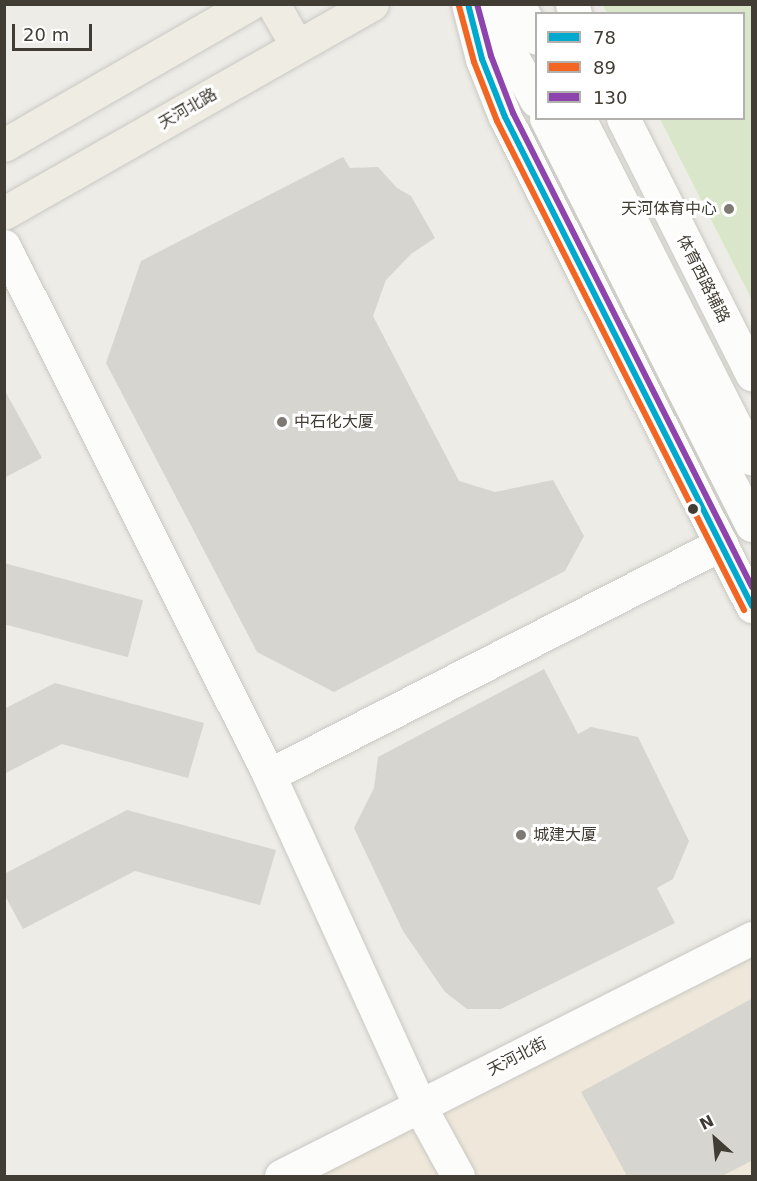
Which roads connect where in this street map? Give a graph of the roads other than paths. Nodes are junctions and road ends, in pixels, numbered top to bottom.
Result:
1 (249, 4) edge
2 (273, 4) edge
3 (372, 4) edge
4 (468, 4) edge
5 (483, 4) edge
6 (518, 4) edge
7 (535, 34) edge
8 (297, 46) junction
9 (535, 96) edge
10 (547, 120) edge
11 (580, 120) edge
12 (624, 120) edge
13 (7, 136) edge
14 (4, 213) edge
15 (4, 246) edge
16 (753, 374) edge
17 (753, 459) edge
18 (753, 525) edge
19 (721, 544) junction
20 (753, 606) edge
21 (269, 775) junction
22 (753, 938) edge
23 (420, 1107) junction
24 (280, 1176) edge
25 (458, 1176) edge

1 - 13 main road
2 - 8 main road
3 - 8 main road, 天河北路
4 - 19 street
5 - 9 street
6 - 7 street
8 - 14 main road, 天河北路
10 - 18 street
11 - 17 street
12 - 16 street, 体育西路辅路
15 - 21 street
19 - 20 street
19 - 21 street
21 - 23 street
22 - 23 street, 天河北街
23 - 24 street, 天河北街
23 - 25 street

